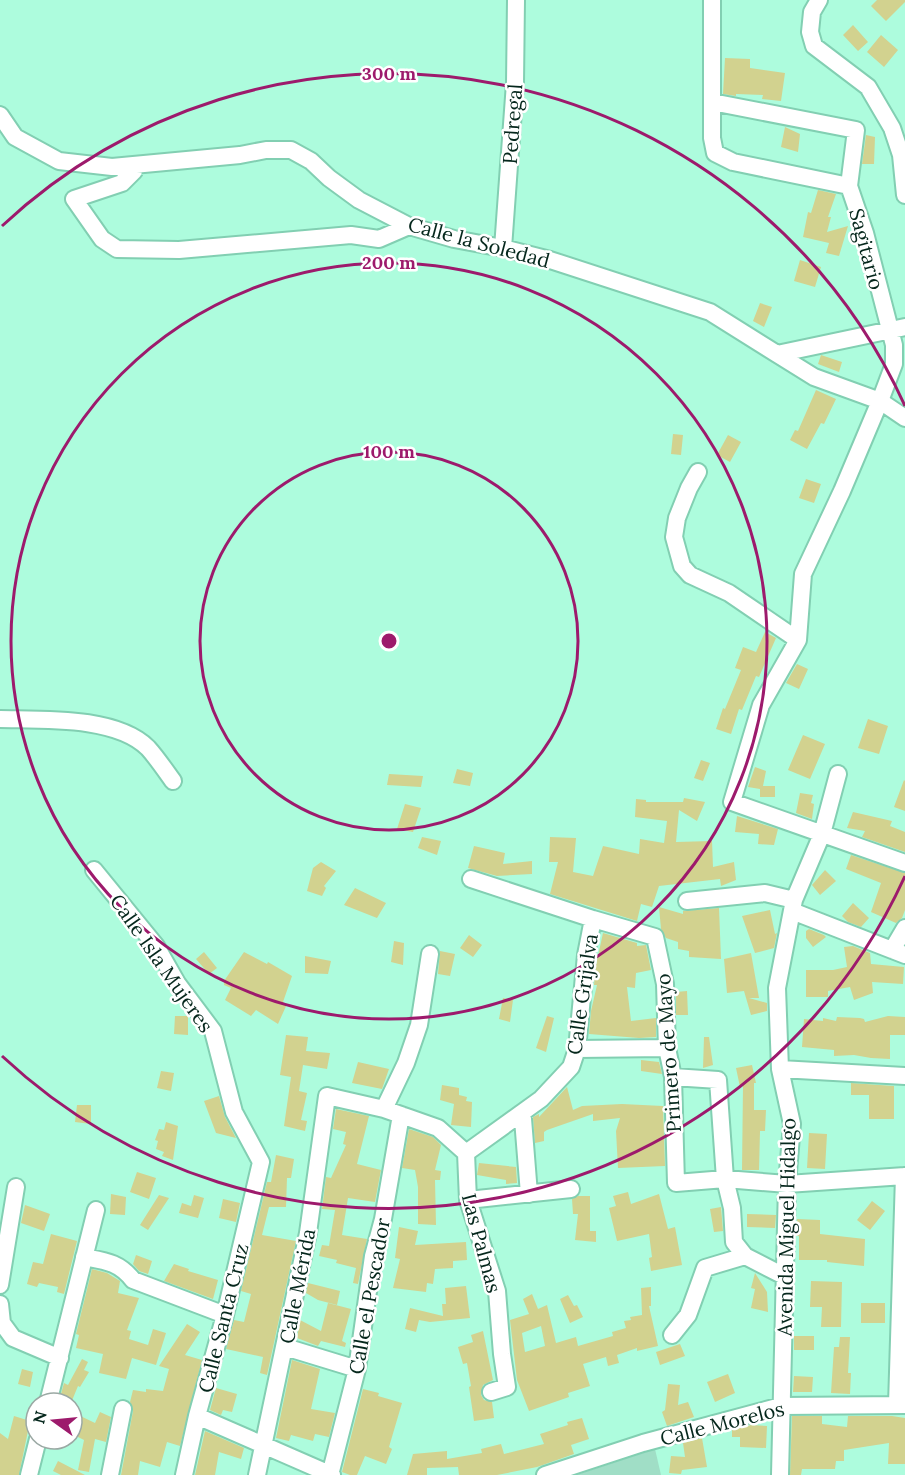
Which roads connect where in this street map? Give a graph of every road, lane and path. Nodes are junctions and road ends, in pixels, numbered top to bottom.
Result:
1 (516, 0) edge
2 (712, 0) edge
3 (819, 0) edge
4 (712, 102) junction
5 (0, 115) edge
6 (899, 126) edge
7 (112, 167) junction
8 (849, 186) junction
9 (905, 195) edge
10 (409, 226) junction
11 (503, 248) junction
12 (897, 329) edge
13 (777, 354) junction
14 (880, 401) junction
15 (905, 418) edge
16 (698, 472) dead end
17 (798, 640) junction
18 (0, 719) edge
19 (838, 774) dead end
20 (173, 781) dead end
21 (822, 834) junction
22 (905, 863) edge
23 (94, 870) dead end
24 (471, 879) dead end
25 (687, 901) dead end
26 (793, 906) junction
27 (593, 919) junction
28 (905, 928) edge
29 (899, 953) edge
30 (430, 954) dead end
31 (667, 1048) junction
32 (577, 1049) junction
33 (780, 1069) junction
34 (905, 1076) edge
35 (673, 1077) junction
36 (384, 1109) junction
37 (520, 1114) junction
38 (401, 1115) junction
39 (466, 1153) junction
40 (261, 1162) joint
41 (904, 1176) edge
42 (725, 1179) junction
43 (787, 1184) junction
44 (16, 1187) dead end
45 (571, 1189) dead end
46 (529, 1194) junction
47 (468, 1200) junction
48 (96, 1210) dead end
49 (746, 1256) junction
50 (84, 1257) junction
51 (784, 1276) junction
52 (0, 1285) edge
53 (0, 1304) edge
54 (225, 1315) junction
55 (672, 1335) dead end
56 (285, 1347) junction
57 (60, 1358) junction
58 (357, 1369) junction
59 (51, 1391) edge
60 (491, 1392) dead end
61 (901, 1405) edge
62 (781, 1406) junction
63 (123, 1409) dead end
64 (198, 1416) junction
65 (263, 1445) junction
66 (35, 1451) edge
67 (29, 1475) edge
68 (110, 1475) edge
69 (184, 1475) edge
70 (257, 1475) edge
71 (331, 1475) edge
72 (545, 1475) edge
73 (780, 1475) edge

1 - 11 street, Pedregal
2 - 4 street
3 - 6 street
4 - 8 street, Sagitario
4 - 8 street
5 - 7 street, Calle la Soledad
6 - 9 street
7 - 10 street, Calle la Soledad
7 - 10 street
8 - 12 street, Sagitario
10 - 11 street, Calle la Soledad
11 - 13 street, Calle la Soledad
12 - 13 street
12 - 14 street, Sagitario
13 - 14 street, Calle la Soledad
14 - 15 street, Calle la Soledad
14 - 17 street, Sagitario
16 - 17 street
17 - 21 street
18 - 20 street
19 - 21 street, Avenida Miguel Hidalgo
21 - 22 street
21 - 26 street, Avenida Miguel Hidalgo
23 - 40 street, Calle Isla Mujeres
24 - 27 street, Primero de Mayo
25 - 26 street
26 - 29 street
26 - 33 street, Avenida Miguel Hidalgo
27 - 31 street, Primero de Mayo
27 - 32 street, Calle Grijalva
28 - 29 street
30 - 36 street
31 - 32 street
31 - 35 street, Primero de Mayo
32 - 37 street, Calle Grijalva
33 - 34 street
33 - 43 street, Avenida Miguel Hidalgo
35 - 42 street
35 - 42 street, Primero de Mayo
36 - 38 street
36 - 56 street, Calle Mérida
37 - 39 street, Calle Grijalva
37 - 46 street
38 - 39 street
38 - 58 street, Calle el Pescador
39 - 47 street, Las Palmas
40 - 54 street, Calle Santa Cruz
41 - 43 street
41 - 61 street
42 - 43 street
42 - 49 street
43 - 51 street, Avenida Miguel Hidalgo
44 - 52 street
45 - 46 street
46 - 47 street
47 - 60 street, Las Palmas
48 - 50 street
49 - 51 street
49 - 55 street
50 - 54 street
50 - 57 street
51 - 62 street, Avenida Miguel Hidalgo
53 - 57 street
54 - 64 street, Calle Santa Cruz
56 - 58 street
56 - 65 street, Calle Mérida
57 - 59 street
58 - 71 street, Calle el Pescador
61 - 62 street, Calle Morelos
62 - 72 street, Calle Morelos
62 - 73 street, Avenida Miguel Hidalgo
63 - 68 street
64 - 65 street
64 - 69 street, Calle Santa Cruz
65 - 70 street, Calle Mérida
65 - 71 street
66 - 67 street

